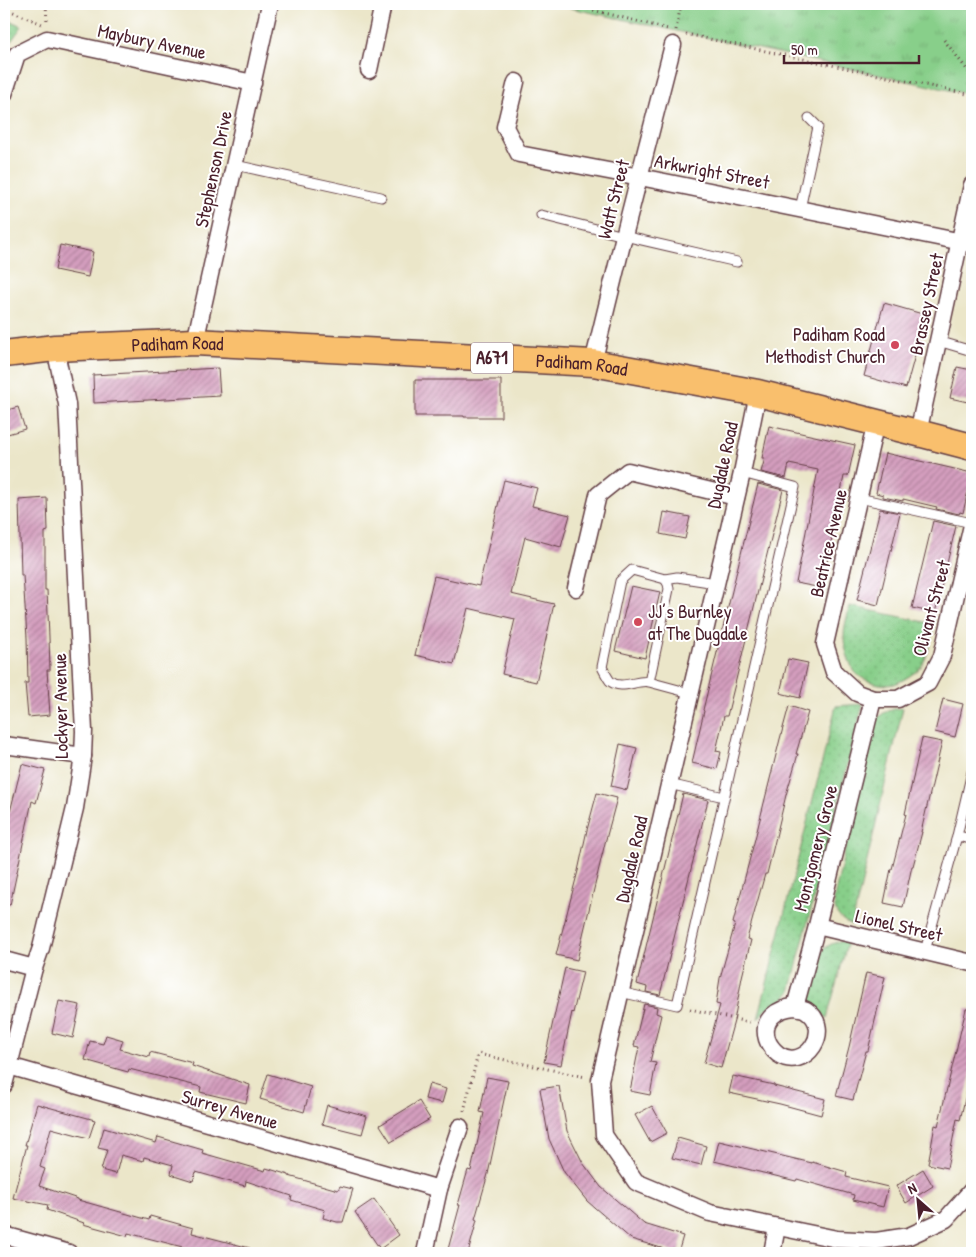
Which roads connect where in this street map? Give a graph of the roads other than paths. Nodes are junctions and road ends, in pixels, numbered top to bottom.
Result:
1 (270, 4) edge
2 (383, 4) edge
3 (675, 39) road end
4 (369, 70) dead end
5 (516, 82) dead end
6 (253, 83) junction
7 (4, 94) edge
8 (809, 118) dead end
9 (234, 165) junction
10 (640, 177) junction
11 (972, 185) edge
12 (381, 197) dead end
13 (800, 209) junction
14 (541, 215) dead end
15 (624, 236) junction
16 (966, 243) edge
17 (737, 262) dead end
18 (938, 341) junction
19 (196, 342) junction
20 (55, 348) junction
21 (972, 351) edge
22 (4, 354) edge
23 (593, 363) junction
24 (758, 393) junction
25 (876, 422) junction
26 (918, 433) junction
27 (972, 447) edge
28 (742, 473) junction
29 (736, 498) junction
30 (859, 498) junction
31 (972, 524) edge
32 (665, 579) junction
33 (716, 583) junction
34 (576, 588) dead end
35 (834, 672) joint
36 (649, 682) junction
37 (690, 693) junction
38 (873, 699) junction
39 (4, 745) edge
40 (83, 756) junction
41 (972, 772) edge
42 (669, 784) junction
43 (724, 797) junction
44 (957, 836) junction
45 (972, 839) edge
46 (817, 926) junction
47 (924, 951) junction
48 (4, 960) edge
49 (972, 963) edge
50 (34, 968) junction
51 (620, 992) junction
52 (795, 1006) junction
53 (9, 1066) junction
54 (4, 1086) edge
55 (460, 1126) road end
56 (439, 1190) junction
57 (972, 1190) edge
58 (777, 1226) junction
59 (4, 1235) edge
60 (69, 1253) edge
61 (425, 1253) edge
62 (772, 1253) edge

1 - 6 street, Stephenson Drive
2 - 4 street
3 - 10 street, Watt Street
5 - 10 street, Arkwright Street
6 - 7 street, Maybury Avenue
6 - 9 street, Stephenson Drive
8 - 13 lane
9 - 12 lane
9 - 19 street, Stephenson Drive
10 - 13 street, Arkwright Street
10 - 15 street, Watt Street
11 - 16 street, Brassey Street
13 - 16 street, Arkwright Street
14 - 15 lane
15 - 17 lane
15 - 23 street, Watt Street
16 - 18 street, Brassey Street
18 - 21 lane
18 - 26 street, Brassey Street
19 - 20 main road, Padiham Road / A671
19 - 23 main road, Padiham Road / A671
20 - 22 main road, Padiham Road / A671
20 - 40 street, Lockyer Avenue
23 - 24 main road, Padiham Road / A671
24 - 25 main road, Padiham Road / A671
24 - 28 street, Dugdale Road
25 - 26 main road, Padiham Road / A671
25 - 30 street, Beatrice Avenue
26 - 27 main road, Padiham Road / A671
28 - 29 street, Dugdale Road
28 - 43 lane
29 - 33 street, Dugdale Road
29 - 34 street
30 - 31 lane
30 - 35 street, Beatrice Avenue
31 - 38 street, Olivant Street
32 - 33 lane
32 - 36 lane
32 - 36 lane
33 - 37 street, Dugdale Road
35 - 38 street, Olivant Street
36 - 37 lane
37 - 42 street, Dugdale Road
38 - 46 street, Montgomery Grove
39 - 40 street
40 - 50 street, Lockyer Avenue
41 - 44 lane
42 - 43 lane
42 - 51 street, Dugdale Road
43 - 51 lane
44 - 45 lane
44 - 47 lane
46 - 47 street, Lionel Street
46 - 52 street, Montgomery Grove
47 - 49 street, Lionel Street
48 - 50 street
50 - 53 street, Lockyer Avenue
51 - 58 street, Dugdale Road
52 - 52 street
53 - 54 street, Lockyer Avenue
53 - 56 street, Surrey Avenue
55 - 56 street
56 - 61 street
57 - 58 street, Dugdale Road
58 - 62 street
59 - 60 street

